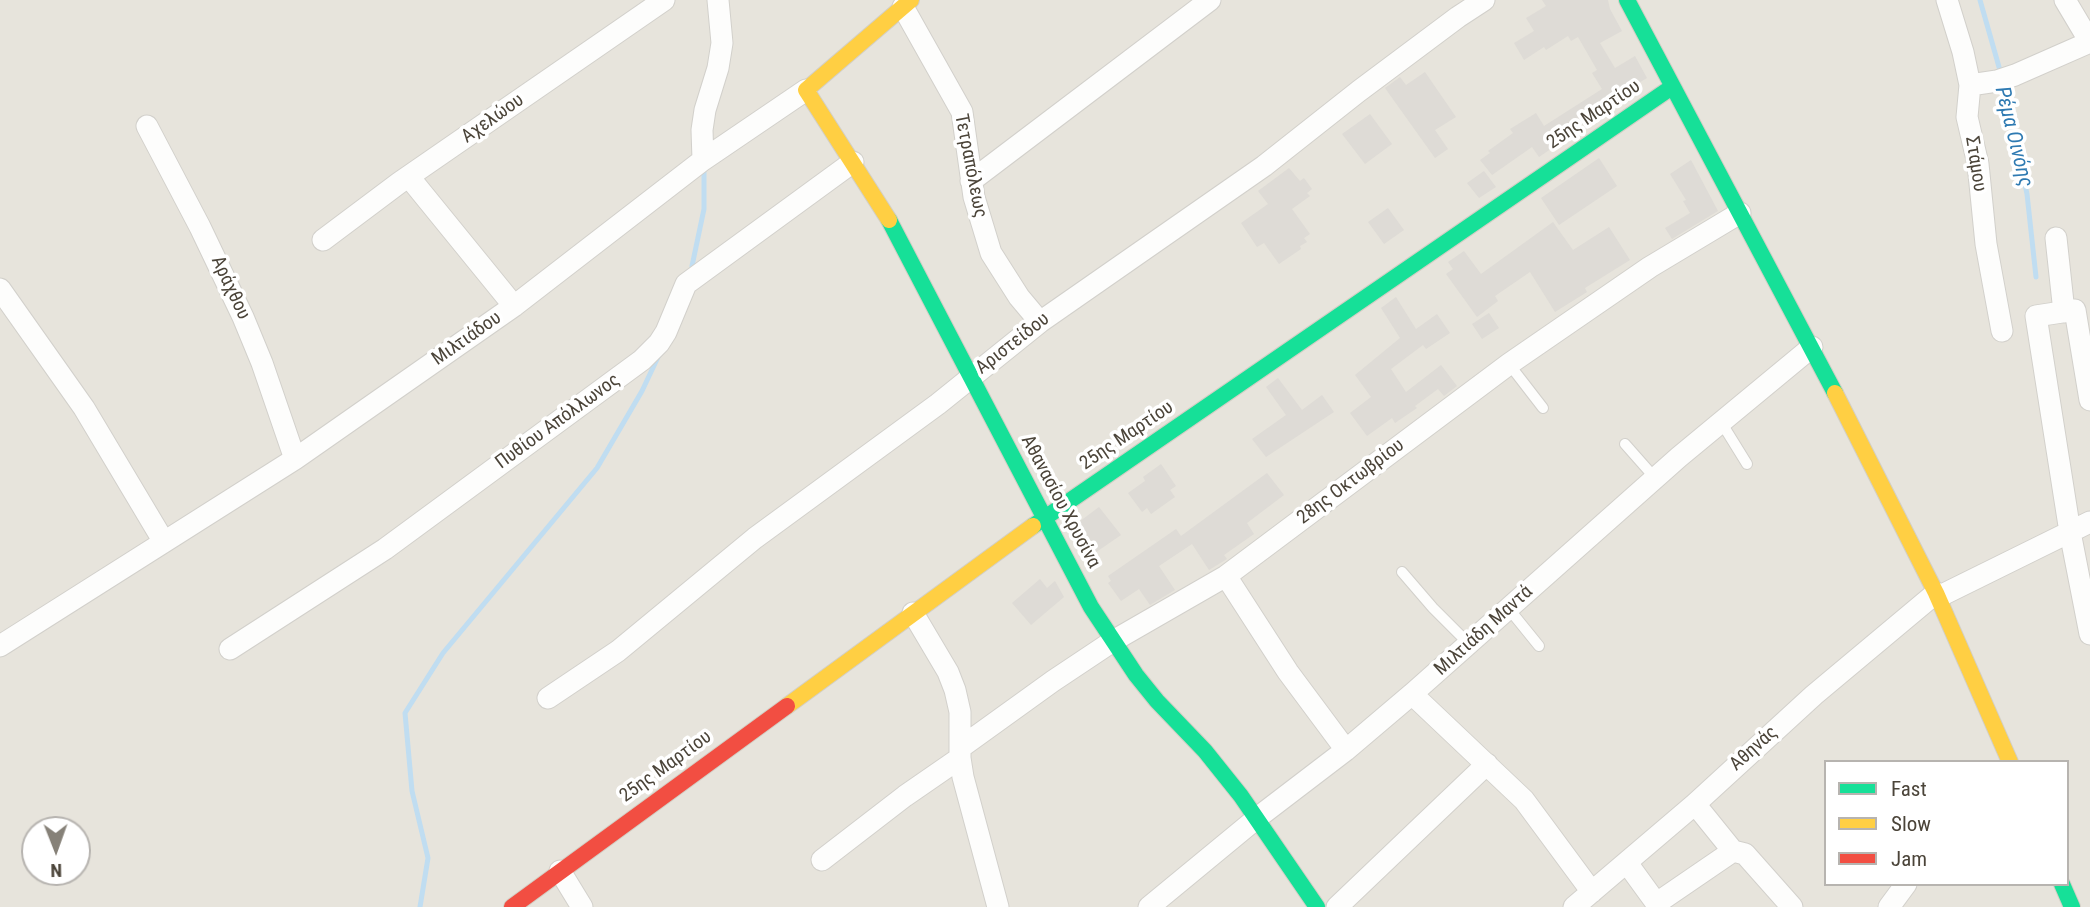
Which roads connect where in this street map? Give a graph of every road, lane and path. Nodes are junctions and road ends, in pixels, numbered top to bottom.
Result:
1 (664, 0) edge
2 (718, 0) edge
3 (1210, 0) edge
4 (1484, 0) edge
5 (1627, 0) edge
6 (1947, 0) edge
7 (2065, 0) edge
8 (907, 4) edge
9 (2090, 42) edge
10 (1970, 85) junction
11 (1672, 87) junction
12 (806, 90) junction
13 (147, 126) dead end
14 (703, 160) junction
15 (853, 162) junction
16 (409, 177) junction
17 (971, 181) junction
18 (1740, 213) junction
19 (2056, 238) dead end
20 (323, 240) dead end
21 (0, 289) edge
22 (514, 306) junction
23 (2064, 312) junction
24 (1040, 322) junction
25 (2002, 331) dead end
26 (1812, 347) junction
27 (1509, 364) junction
28 (970, 377) junction
29 (2090, 400) edge
30 (1543, 408) dead end
31 (1721, 422) junction
32 (1625, 444) dead end
33 (295, 459) junction
34 (1747, 464) dead end
35 (1656, 478) junction
36 (1044, 518) junction
37 (2090, 522) edge
38 (2070, 532) junction
39 (164, 542) junction
40 (1402, 572) dead end
41 (1226, 576) junction
42 (1937, 595) junction
43 (1509, 608) junction
44 (913, 613) junction
45 (2090, 634) edge
46 (3, 638) edge
47 (1113, 641) junction
48 (1469, 644) junction
49 (1539, 646) dead end
50 (230, 649) dead end
51 (1412, 694) junction
52 (548, 698) dead end
53 (1346, 750) junction
54 (960, 753) junction
55 (2009, 760) edge
56 (1487, 764) junction
57 (1695, 804) junction
58 (1257, 818) junction
59 (1733, 851) junction
60 (822, 860) dead end
61 (1627, 863) junction
62 (560, 871) junction
63 (1905, 886) edge
64 (2063, 886) edge
65 (1592, 892) junction
66 (1658, 905) edge
67 (512, 907) edge
68 (582, 907) edge
69 (998, 907) edge
70 (1149, 907) edge
71 (1317, 907) edge
72 (1337, 907) edge
73 (1574, 907) edge
74 (1792, 907) edge
75 (1889, 907) edge
76 (2072, 907) edge

1 - 16 street, Αχελώου
2 - 14 street
3 - 17 street
4 - 24 street, Αριστείδου
5 - 11 main road
6 - 10 street, Στάμου
7 - 9 street
8 - 12 main road, Μιλτιάδου
8 - 17 street, Τετραπόλεως
9 - 10 street
10 - 25 street, Στάμου
11 - 18 main road
11 - 36 main road, 25ης Μαρτίου
12 - 14 street, Μιλτιάδου
12 - 15 main road, Αθανασίου Χρυσίνα
13 - 33 street, Αράχθου
14 - 22 street, Μιλτιάδου
15 - 28 main road, Αθανασίου Χρυσίνα
15 - 50 street, Πυθίου Απόλλωνος
16 - 20 street, Αχελώου
16 - 22 street
17 - 24 street, Τετραπόλεως
18 - 26 main road
18 - 27 street, 28ης Οκτωβρίου
19 - 23 street
21 - 39 street
22 - 33 street, Μιλτιάδου
23 - 29 street
23 - 38 street
24 - 28 street, Αριστείδου
26 - 31 street, Μιλτιάδη Μαντά
26 - 42 main road
27 - 30 lane
27 - 41 street, 28ης Οκτωβρίου
28 - 36 main road, Αθανασίου Χρυσίνα
28 - 52 street, Αριστείδου
31 - 34 lane
31 - 35 street, Μιλτιάδη Μαντά
32 - 35 lane
33 - 39 street, Μιλτιάδου
35 - 43 street, Μιλτιάδη Μαντά
36 - 44 main road, 25ης Μαρτίου
36 - 47 main road, Αθανασίου Χρυσίνα
37 - 38 street, Αθηνάς
38 - 42 street, Αθηνάς
38 - 45 street
39 - 46 street, Μιλτιάδου
40 - 48 lane
41 - 47 street, 28ης Οκτωβρίου
41 - 53 street
42 - 55 main road
42 - 57 street, Αθηνάς
43 - 48 street, Μιλτιάδη Μαντά
43 - 49 lane
44 - 54 street
44 - 62 main road, 25ης Μαρτίου
47 - 54 street, 28ης Οκτωβρίου
47 - 58 main road, Αθανασίου Χρυσίνα
48 - 51 street, Μιλτιάδη Μαντά
51 - 53 street, Μιλτιάδη Μαντά
51 - 56 street
53 - 58 street, Μιλτιάδη Μαντά
54 - 60 street, 28ης Οκτωβρίου
54 - 69 street
56 - 65 street
56 - 72 street
57 - 59 street
57 - 61 street, Αθηνάς
58 - 70 street, Μιλτιάδη Μαντά
58 - 71 main road, Αθανασίου Χρυσίνα
59 - 66 street
59 - 74 street
61 - 65 street, Αθηνάς
61 - 66 street
62 - 67 main road, 25ης Μαρτίου
62 - 68 street
63 - 75 street
64 - 76 main road
65 - 73 street, Αθηνάς

